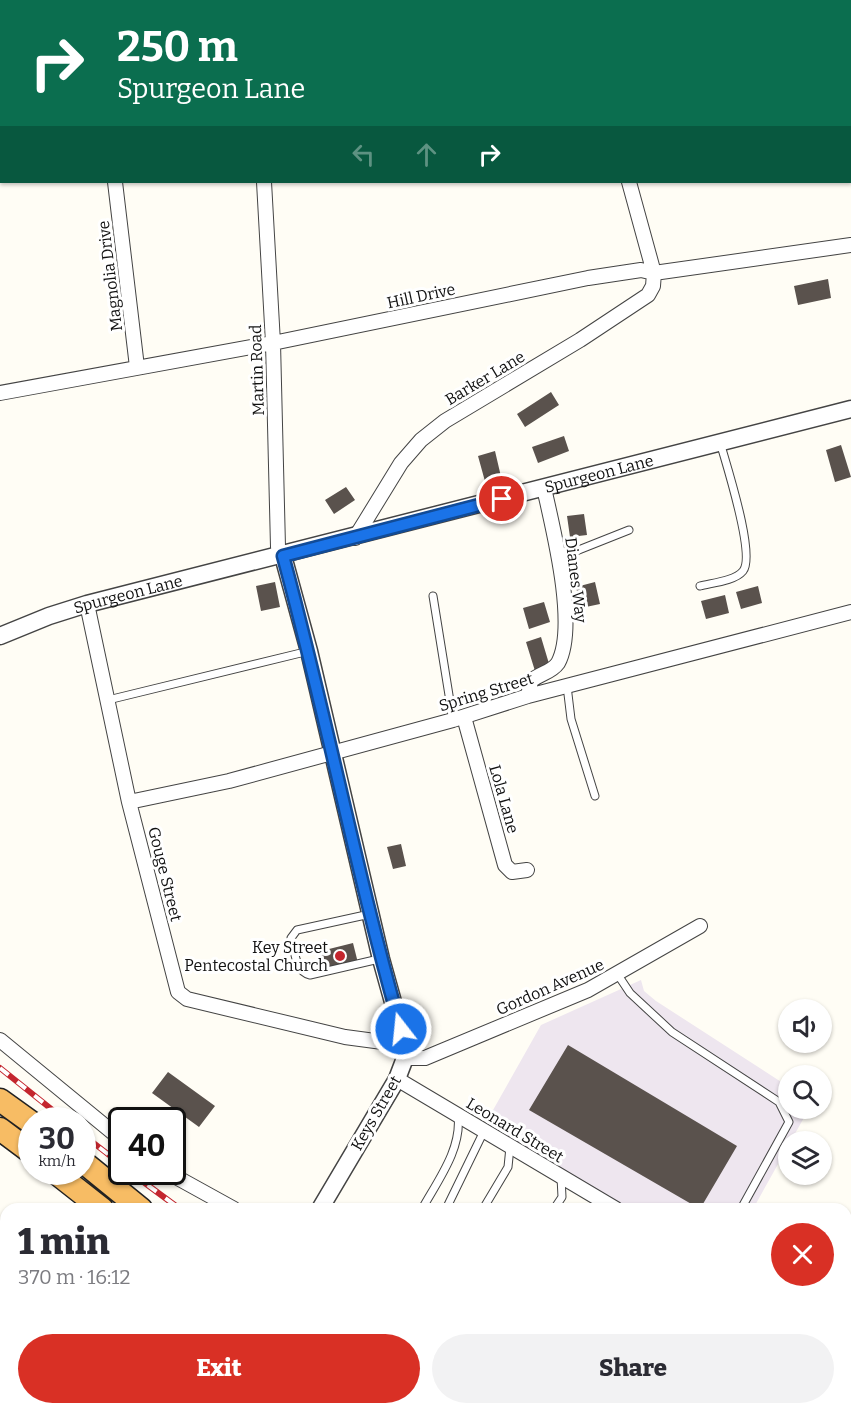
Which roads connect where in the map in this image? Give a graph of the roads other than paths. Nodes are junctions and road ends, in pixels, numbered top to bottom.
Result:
1 (115, 183) edge
2 (264, 183) edge
3 (629, 183) edge
4 (851, 245) edge
5 (654, 273) junction
6 (273, 343) junction
7 (137, 367) junction
8 (0, 393) edge
9 (851, 409) edge
10 (720, 442) junction
11 (544, 488) junction
12 (629, 530) dead end
13 (355, 538) junction
14 (559, 555) junction
15 (283, 556) junction
16 (700, 586) dead end
17 (433, 596) dead end
18 (87, 604) junction
19 (851, 612) edge
20 (0, 636) edge
21 (309, 651) junction
22 (567, 686) junction
23 (528, 696) junction
24 (108, 700) junction
25 (458, 718) junction
26 (333, 752) junction
27 (595, 796) dead end
28 (129, 802) junction
29 (527, 870) dead end
30 (370, 915) junction
31 (700, 926) dead end
32 (381, 959) junction
33 (618, 975) junction
34 (0, 1040) edge
35 (405, 1051) junction
36 (397, 1078) junction
37 (0, 1100) edge
38 (18, 1113) edge
39 (458, 1115) junction
40 (0, 1129) edge
41 (108, 1129) edge
42 (484, 1131) junction
43 (18, 1142) edge
44 (510, 1147) junction
45 (96, 1172) edge
46 (561, 1177) junction
47 (186, 1182) edge
48 (72, 1185) edge
49 (114, 1187) junction
50 (95, 1203) edge
51 (104, 1203) edge
52 (134, 1203) edge
53 (223, 1203) edge
54 (324, 1203) edge
55 (425, 1203) edge
56 (449, 1203) edge
57 (487, 1203) edge
58 (558, 1203) edge
59 (606, 1203) edge
60 (744, 1203) edge

1 - 7 street, Magnolia Drive
2 - 6 street, Martin Road
3 - 5 street
4 - 5 street, Hill Drive
5 - 6 street, Hill Drive
5 - 13 street, Barker Lane
6 - 7 street, Hill Drive
6 - 15 street, Martin Road
7 - 8 street, Hill Drive
9 - 10 street, Spurgeon Lane
10 - 11 street, Spurgeon Lane
10 - 16 lane
11 - 13 street, Spurgeon Lane
11 - 14 street, Dianes Way
12 - 14 lane
13 - 15 street, Spurgeon Lane
14 - 23 street, Dianes Way
15 - 18 street, Spurgeon Lane
15 - 21 street
17 - 25 lane
18 - 20 street, Spurgeon Lane
18 - 24 street, Gouge Street
19 - 22 street, Spring Street
21 - 24 lane
21 - 26 street
22 - 23 street, Spring Street
22 - 27 lane
23 - 25 street, Spring Street
24 - 28 street, Gouge Street
25 - 26 street, Spring Street
25 - 29 street, Lola Lane
26 - 28 street, Spring Street
26 - 30 street
28 - 35 street, Gouge Street
30 - 32 street
30 - 32 lane
31 - 33 street, Gordon Avenue
32 - 35 street
33 - 35 street, Gordon Avenue
33 - 60 lane
34 - 41 street
35 - 36 street, Keys Street
36 - 39 street, Leonard Street
36 - 54 street, Keys Street
37 - 38 highway
39 - 42 street, Leonard Street
39 - 55 lane
40 - 43 highway
42 - 44 street, Leonard Street
42 - 56 lane
44 - 46 street, Leonard Street
44 - 57 lane
45 - 49 highway
46 - 58 lane
46 - 59 street, Leonard Street
47 - 53 street
48 - 50 highway
49 - 51 highway
49 - 52 highway

